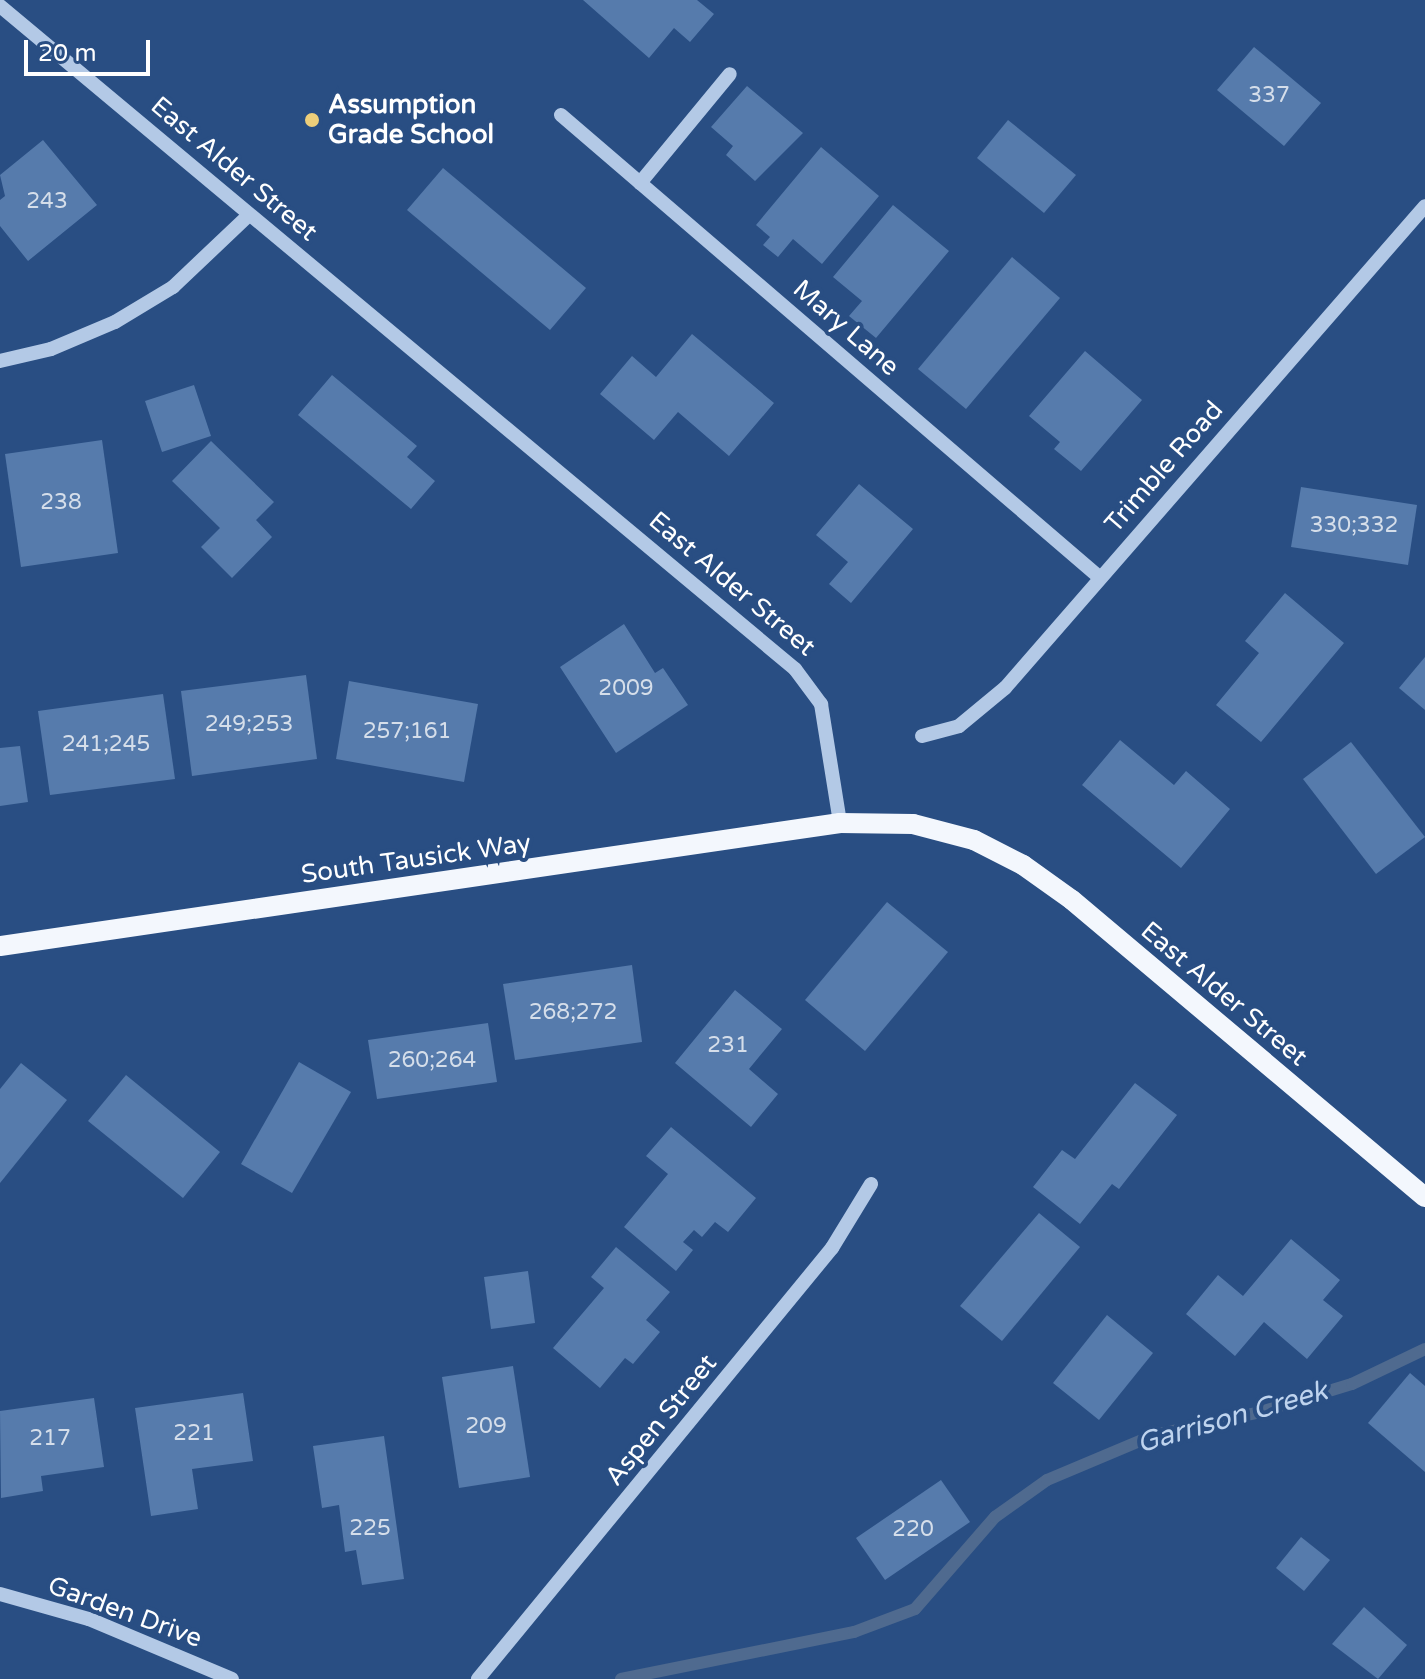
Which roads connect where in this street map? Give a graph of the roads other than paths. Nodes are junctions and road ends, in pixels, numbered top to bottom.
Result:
1 (0, 6) edge
2 (730, 74) dead end
3 (561, 115) dead end
4 (640, 183) junction
5 (1425, 206) edge
6 (249, 215) junction
7 (0, 361) edge
8 (1099, 577) junction
9 (922, 736) dead end
10 (840, 823) junction
11 (0, 946) edge
12 (871, 1184) dead end
13 (1425, 1197) edge
14 (0, 1594) edge
15 (232, 1679) edge
16 (478, 1679) edge

1 - 6 street, East Alder Street
2 - 4 street
3 - 4 street, Mary Lane
4 - 8 street, Mary Lane
5 - 8 street, Trimble Road
6 - 7 street
6 - 10 street, East Alder Street
8 - 9 street, Trimble Road
10 - 11 main road, South Tausick Way
10 - 13 main road, East Alder Street
12 - 16 street, Aspen Street
14 - 15 street, Garden Drive

